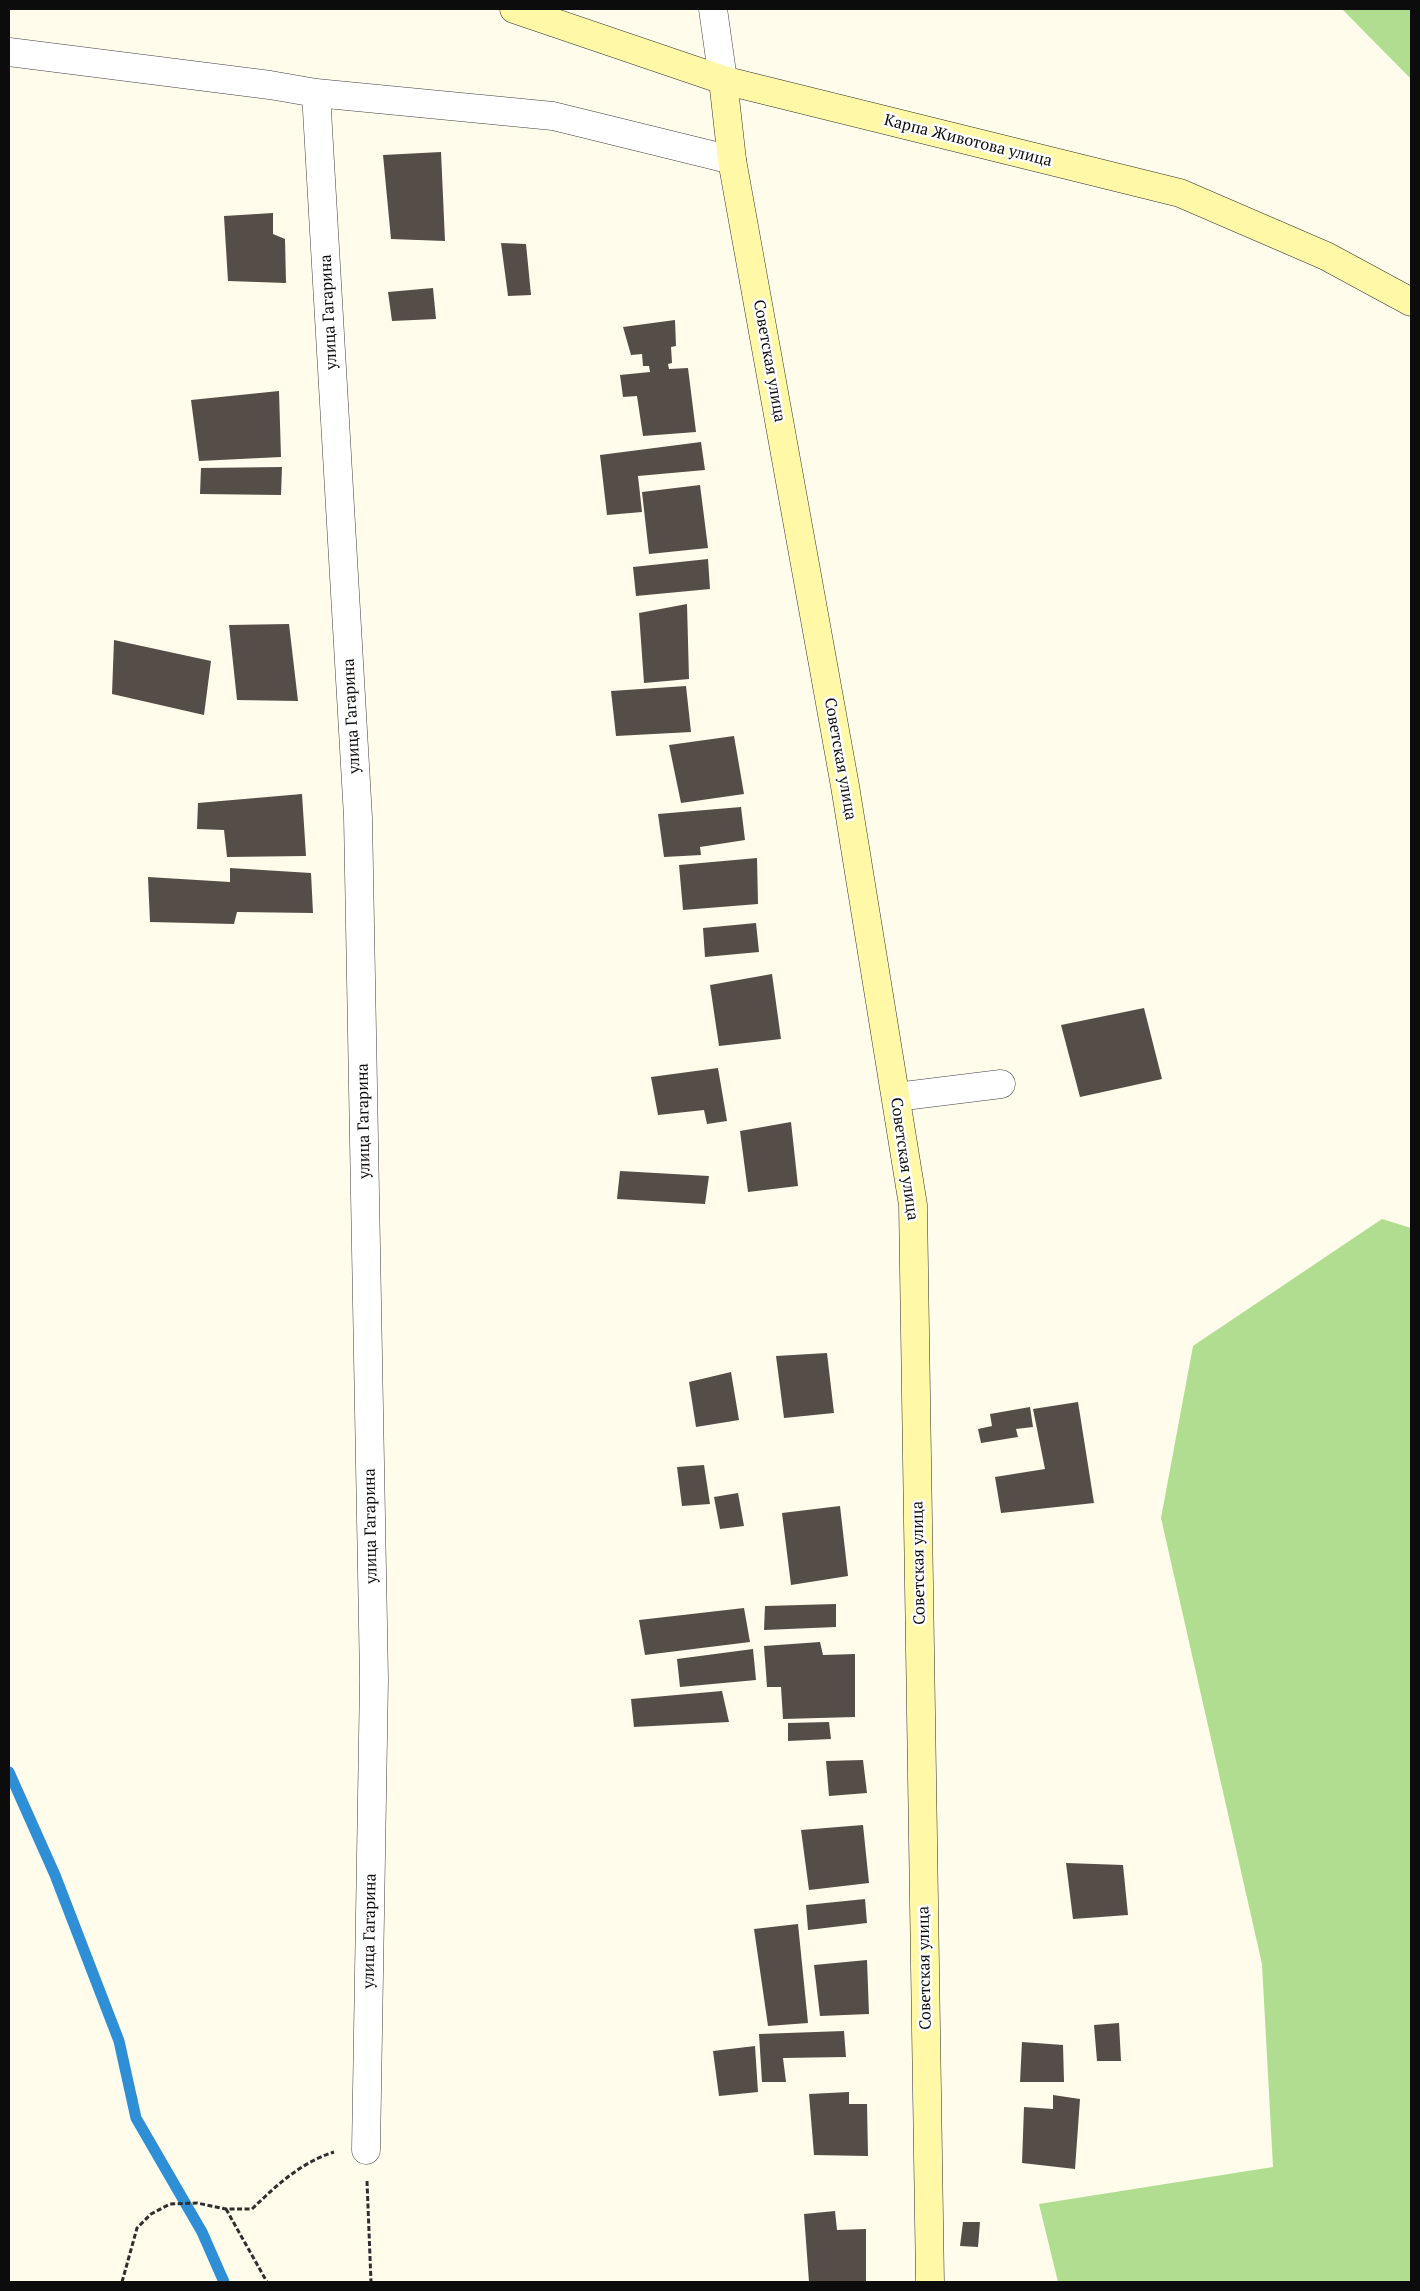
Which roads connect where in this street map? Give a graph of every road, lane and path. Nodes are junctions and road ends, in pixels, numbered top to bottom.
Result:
1 (514, 9) edge
2 (713, 9) edge
3 (9, 52) edge
4 (723, 80) junction
5 (316, 93) junction
6 (732, 160) junction
7 (1411, 302) edge
8 (1001, 1084) dead end
9 (896, 1097) junction
10 (366, 2150) junction
11 (226, 2209) junction
12 (122, 2282) edge
13 (267, 2282) edge
14 (371, 2282) edge
15 (930, 2282) edge

1 - 4 main road, Карпа Животова улица
2 - 4 street
3 - 5 street
4 - 6 main road, Советская улица
4 - 7 main road, Карпа Животова улица
5 - 6 street
5 - 10 street, улица Гагарина
6 - 9 main road, Советская улица
8 - 9 street
9 - 15 main road, Советская улица
10 - 11 path
10 - 14 path
11 - 12 path
11 - 13 path

